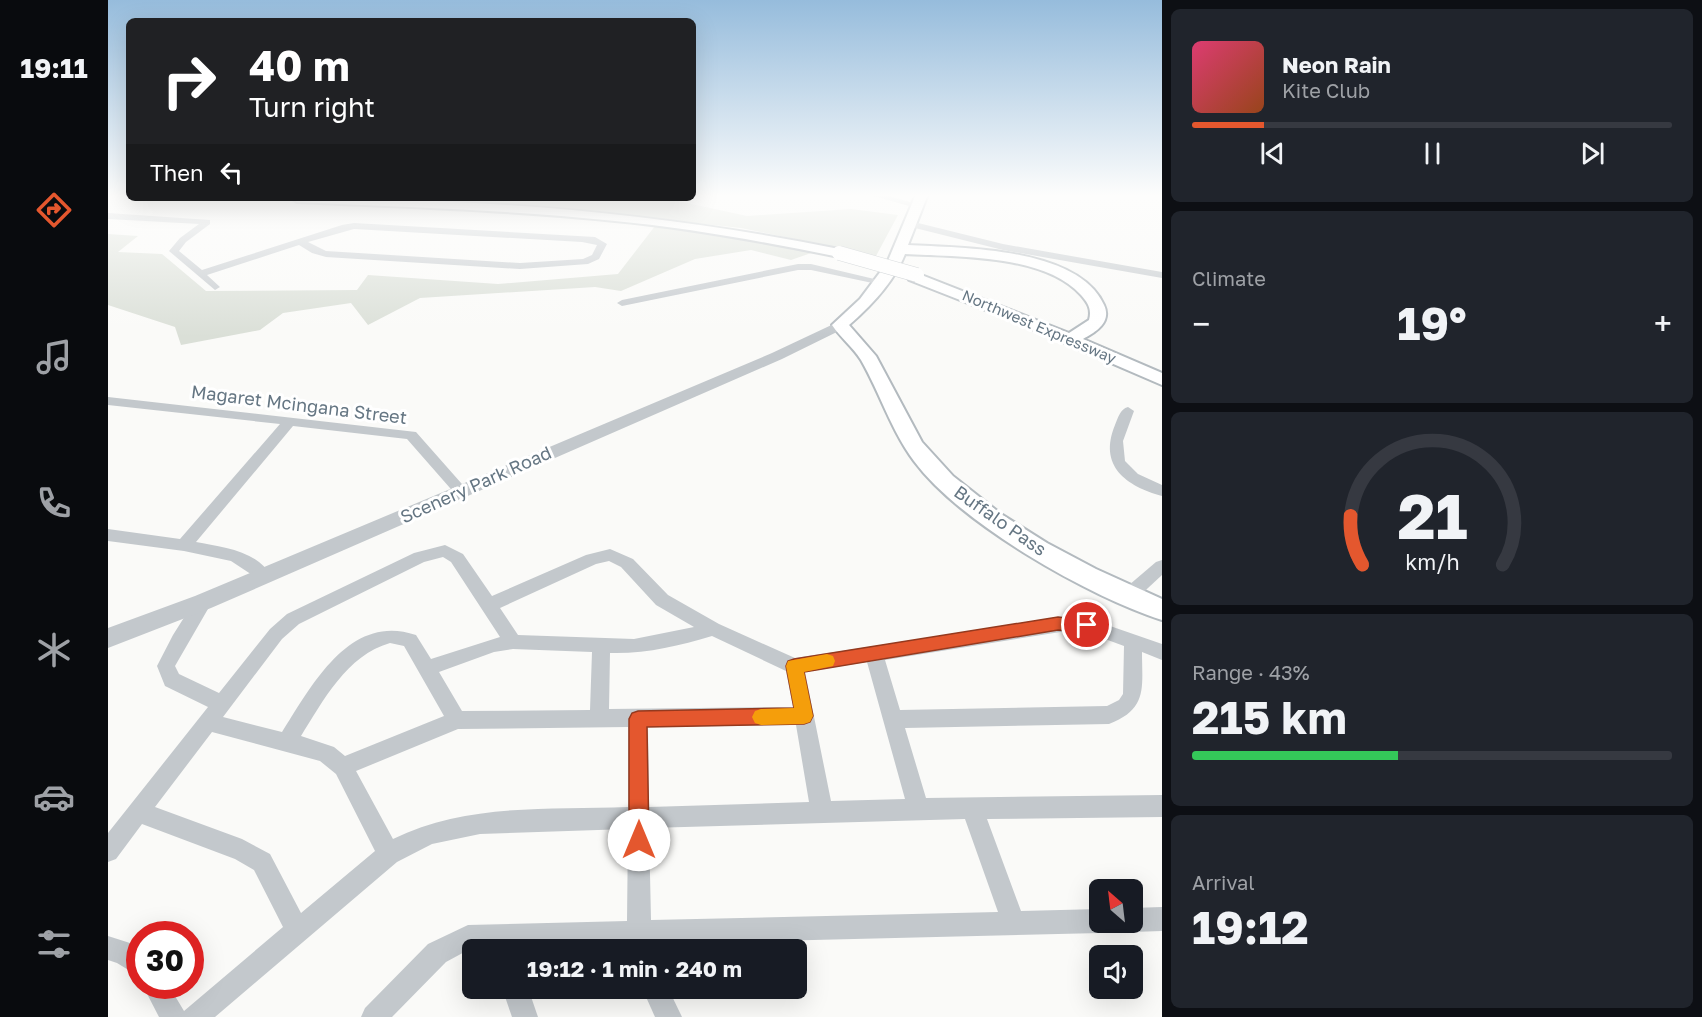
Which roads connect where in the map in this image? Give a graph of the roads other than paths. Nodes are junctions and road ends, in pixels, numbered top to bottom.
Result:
1 (182, 241) edge
2 (598, 241) edge
3 (783, 241) edge
4 (903, 241) edge
5 (981, 241) edge
6 (301, 242) joint
7 (900, 249) junction
8 (200, 274) junction
9 (1162, 275) edge
10 (916, 276) junction
11 (882, 282) junction
12 (215, 287) dead end
13 (622, 303) dead end
14 (1098, 309) junction
15 (1028, 316) junction
16 (840, 325) junction
17 (1073, 338) junction
18 (1123, 357) junction
19 (1162, 374) edge
20 (1162, 380) edge
21 (111, 403) edge
22 (1128, 411) dead end
23 (289, 422) junction
24 (1162, 491) edge
25 (462, 492) junction
26 (108, 535) edge
27 (184, 545) junction
28 (1162, 566) edge
29 (263, 576) junction
30 (1128, 596) junction
31 (203, 602) junction
32 (489, 605) junction
33 (1162, 610) edge
34 (713, 629) junction
35 (108, 638) edge
36 (513, 642) junction
37 (1133, 642) junction
38 (601, 646) junction
39 (1162, 652) edge
40 (874, 654) junction
41 (794, 666) junction
42 (428, 668) junction
43 (221, 704) junction
44 (804, 716) junction
45 (600, 717) junction
46 (894, 718) junction
47 (638, 719) junction
48 (458, 720) junction
49 (206, 722) junction
50 (286, 742) junction
51 (343, 767) junction
52 (1162, 806) edge
53 (972, 808) junction
54 (919, 809) junction
55 (139, 812) junction
56 (822, 812) junction
57 (639, 817) junction
58 (108, 851) edge
59 (388, 854) junction
60 (1162, 919) edge
61 (1143, 920) edge
62 (1089, 921) edge
63 (1014, 924) junction
64 (297, 930) junction
65 (462, 939) edge
66 (463, 939) edge
67 (481, 939) edge
68 (641, 939) edge
69 (664, 939) edge
70 (108, 948) edge
71 (126, 954) edge
72 (162, 999) edge
73 (519, 999) edge
74 (660, 999) edge
75 (174, 1017) edge
76 (195, 1017) edge
77 (374, 1017) edge
78 (525, 1017) edge
79 (669, 1017) edge

1 - 8 street
2 - 6 street
3 - 10 main road, bridge
4 - 7 main road
5 - 9 street
6 - 8 street
7 - 11 main road
7 - 14 main road
8 - 12 street
10 - 15 main road, Northwest Expressway
10 - 17 main road, Northwest Expressway
11 - 13 street
11 - 16 main road
14 - 15 main road
14 - 17 main road
14 - 18 main road
15 - 17 main road, Northwest Expressway
16 - 25 street, Scenery Park Road
16 - 30 main road, Buffalo Pass
17 - 18 main road, Northwest Expressway
17 - 20 main road, Northwest Expressway
18 - 19 main road, Northwest Expressway
21 - 23 street, Magaret Mcingana Street
22 - 24 street
23 - 25 street, Magaret Mcingana Street
23 - 27 street
25 - 29 street, Scenery Park Road
26 - 27 street
27 - 29 street
28 - 30 street
29 - 31 street, Scenery Park Road
30 - 33 main road, Buffalo Pass
31 - 35 street, Scenery Park Road
31 - 43 street
32 - 34 street
32 - 36 street
32 - 43 street
34 - 38 street
34 - 41 street
36 - 38 street
36 - 42 street
37 - 39 street
37 - 40 street
37 - 46 street
38 - 45 street
40 - 41 street
40 - 46 street
41 - 44 street
42 - 48 street
42 - 50 street
43 - 49 street
44 - 47 street
44 - 56 street
45 - 47 street
45 - 48 street
46 - 54 street
47 - 57 street
48 - 51 street
49 - 50 street
49 - 55 street
50 - 51 street
51 - 59 street
52 - 53 street
53 - 54 street
53 - 63 street
54 - 56 street
55 - 58 street
55 - 64 street
56 - 57 street
57 - 59 street
57 - 68 street
59 - 64 street
60 - 61 street
62 - 63 street
63 - 69 street
64 - 76 street
65 - 77 street
66 - 67 street
70 - 71 street
72 - 75 street
73 - 78 street
74 - 79 street

